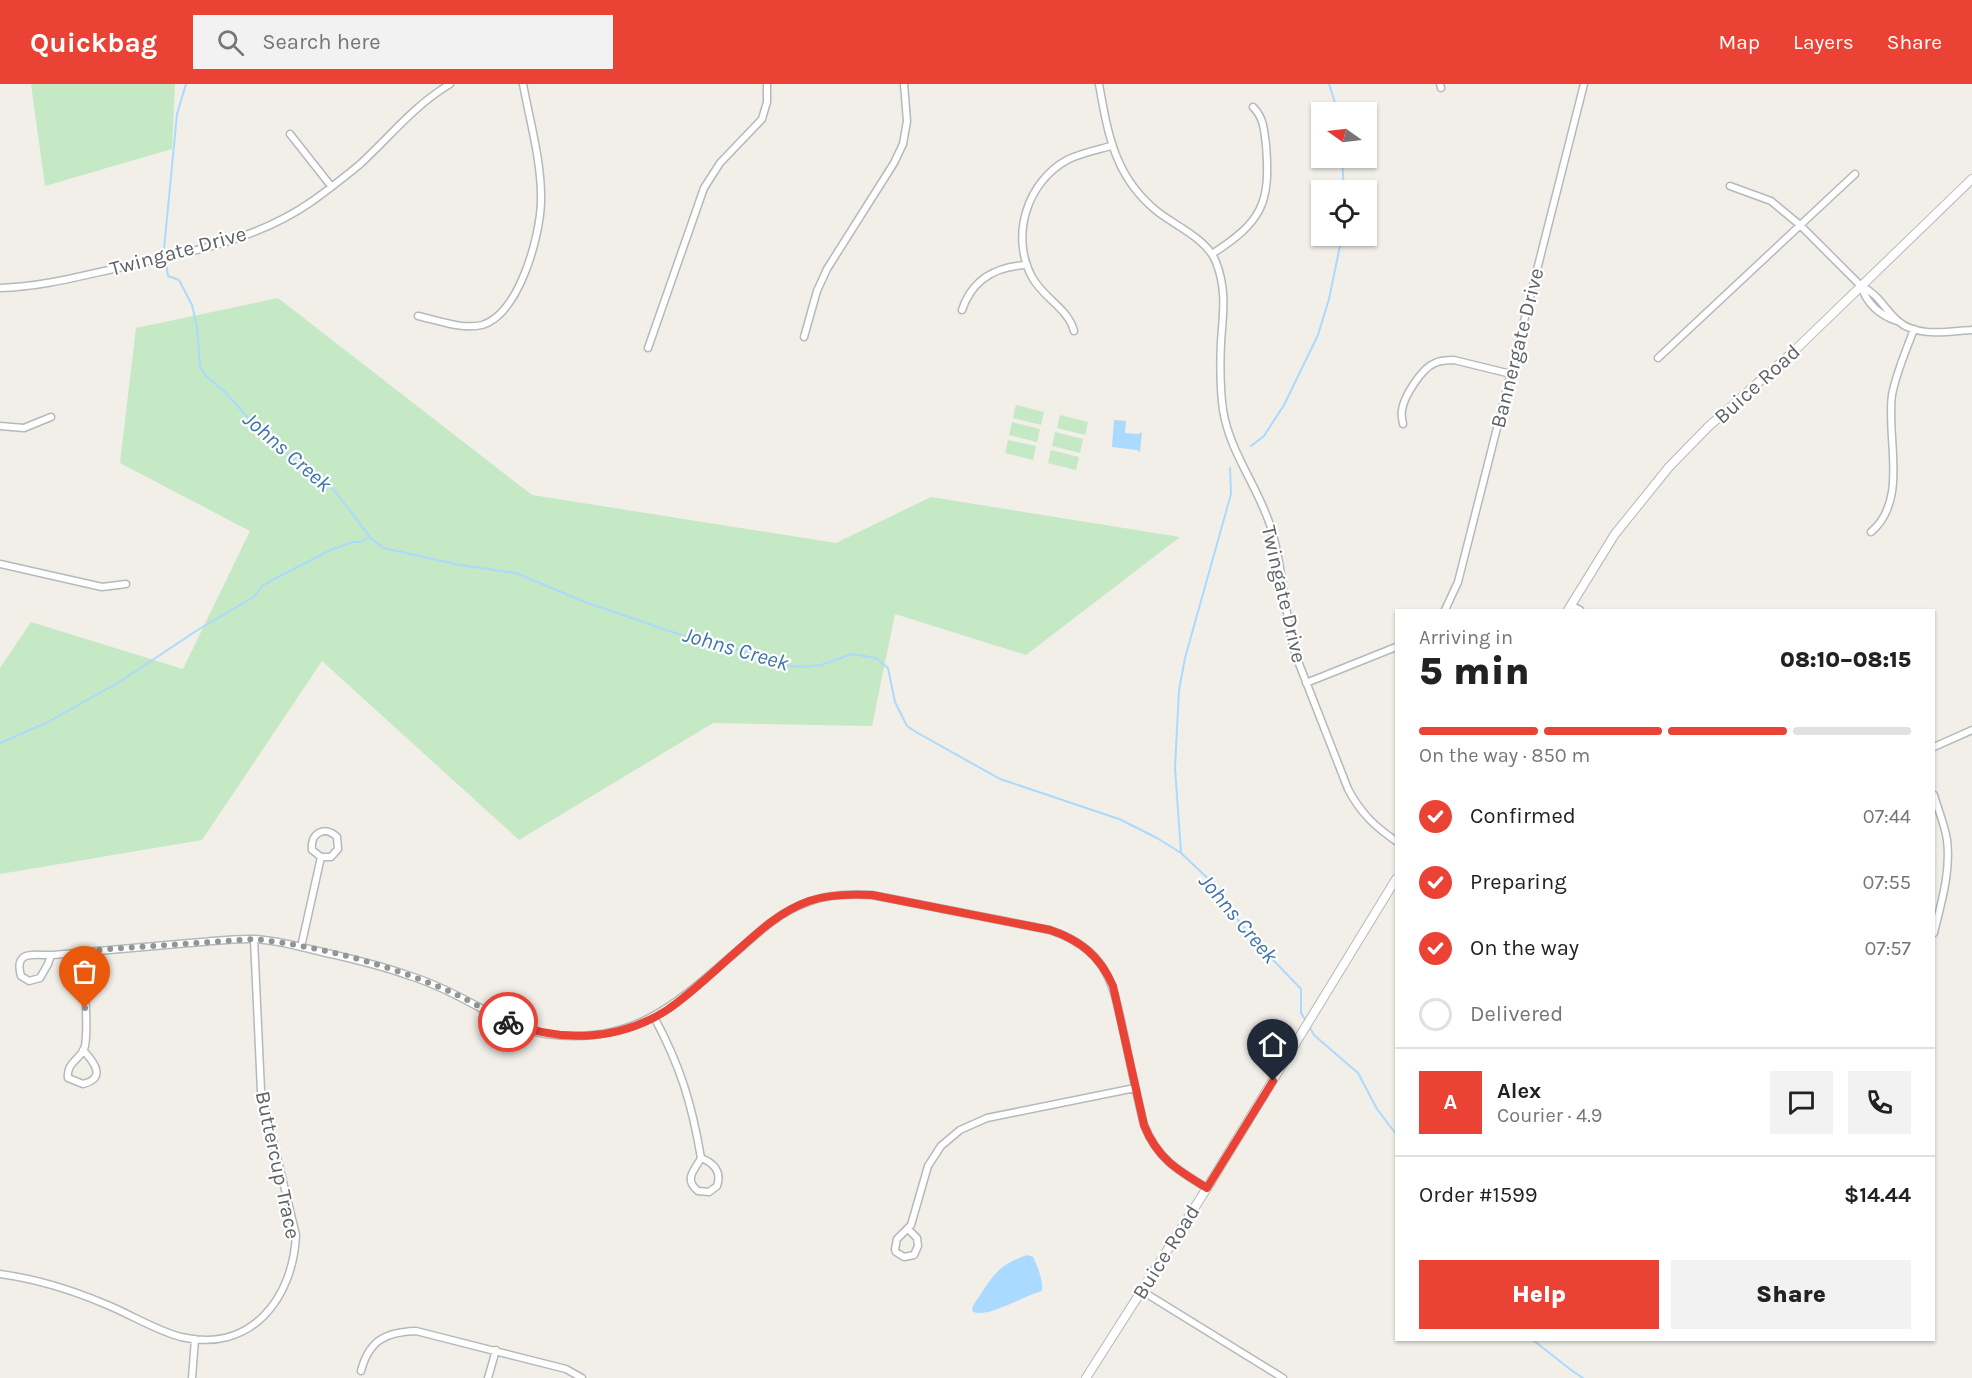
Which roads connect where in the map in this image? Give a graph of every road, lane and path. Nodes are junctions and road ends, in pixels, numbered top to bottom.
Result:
1 (450, 84) edge
2 (523, 84) edge
3 (767, 84) edge
4 (904, 84) edge
5 (1099, 84) edge
6 (1584, 84) edge
7 (1253, 107) dead end
8 (290, 134) dead end
9 (1111, 146) junction
10 (1855, 174) dead end
11 (1972, 179) edge
12 (331, 186) junction
13 (1730, 186) dead end
14 (1800, 225) junction
15 (1212, 255) junction
16 (1027, 265) junction
17 (1861, 286) junction
18 (0, 288) edge
19 (962, 310) dead end
20 (418, 316) dead end
21 (1899, 322) junction
22 (1914, 329) junction
23 (1972, 330) edge
24 (1074, 331) dead end
25 (804, 337) dead end
26 (648, 348) dead end
27 (1658, 358) dead end
28 (1511, 374) junction
29 (51, 417) dead end
30 (1404, 424) dead end
31 (0, 426) edge
32 (1871, 532) dead end
33 (0, 564) edge
34 (126, 584) dead end
35 (1569, 608) edge
36 (1445, 609) edge
37 (1395, 647) edge
38 (1306, 683) junction
39 (1972, 730) edge
40 (1935, 747) edge
41 (1935, 798) edge
42 (1395, 840) edge
43 (321, 857) junction
44 (1395, 881) edge
45 (1935, 929) edge
46 (254, 939) junction
47 (301, 947) junction
48 (81, 951) junction
49 (51, 955) junction
50 (654, 1017) junction
51 (83, 1050) junction
52 (1135, 1088) junction
53 (701, 1158) junction
54 (1207, 1188) junction
55 (908, 1229) junction
56 (0, 1274) edge
57 (1142, 1291) junction
58 (195, 1339) junction
59 (496, 1350) junction
60 (361, 1371) dead end
61 (192, 1378) edge
62 (488, 1378) edge
63 (582, 1378) edge
64 (1086, 1378) edge
65 (1283, 1378) edge

1 - 12 street, Twingate Drive
2 - 20 street
3 - 26 street
4 - 25 street
5 - 9 street, Twingate Drive
6 - 28 street, Bannergate Drive
7 - 15 street
8 - 12 street
9 - 15 street, Twingate Drive
9 - 16 street
10 - 14 street
11 - 17 street, Buice Road
12 - 18 street, Twingate Drive
13 - 14 street
14 - 17 street
14 - 27 street
15 - 38 street, Twingate Drive
16 - 19 street
16 - 24 street
17 - 21 street
17 - 21 street
17 - 35 street, Buice Road
21 - 22 street
22 - 23 street
22 - 32 street
28 - 30 street
28 - 36 street, Bannergate Drive
29 - 31 street
33 - 34 street
37 - 38 street
38 - 42 street, Twingate Drive
39 - 40 street
41 - 45 street
43 - 43 street
43 - 47 street
44 - 54 street, Buice Road
46 - 47 street
46 - 48 street
46 - 58 street, Buttercup Trace
47 - 50 street
48 - 49 street
48 - 51 street
49 - 49 street
50 - 52 street
50 - 53 street
51 - 51 street
52 - 54 street
52 - 55 street
53 - 53 street
54 - 57 street, Buice Road
55 - 55 street
56 - 58 street, Buttercup Trace
57 - 64 street, Buice Road
57 - 65 street
58 - 61 street
59 - 60 street
59 - 62 street
59 - 63 street

